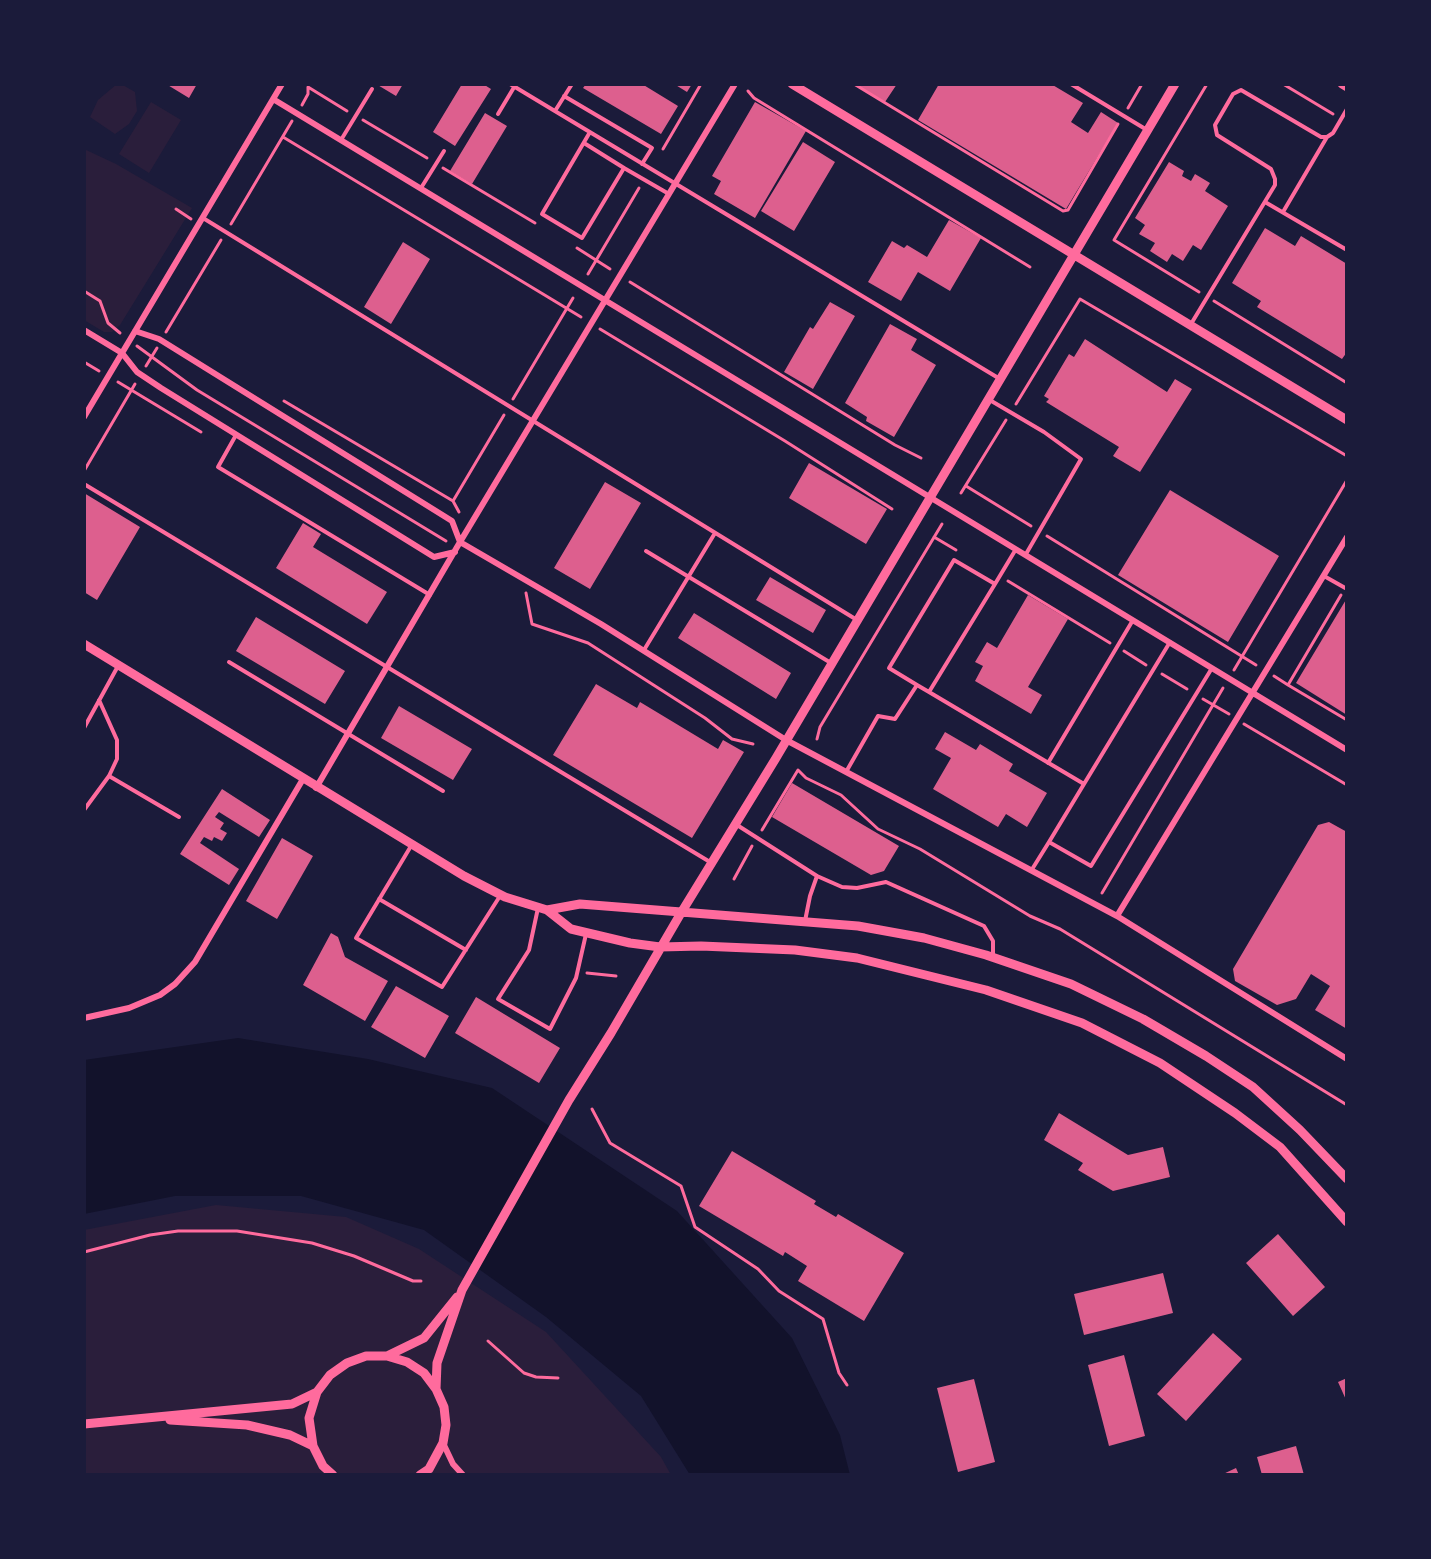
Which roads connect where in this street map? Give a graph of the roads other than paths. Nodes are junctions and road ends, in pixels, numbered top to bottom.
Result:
1 (282, 84) edge
2 (572, 84) edge
3 (735, 84) edge
4 (792, 84) edge
5 (1071, 84) edge
6 (1175, 84) edge
7 (1342, 84) edge
8 (513, 85) edge
9 (1347, 87) edge
10 (372, 89) dead end
11 (564, 96) junction
12 (273, 99) junction
13 (1347, 109) edge
14 (555, 111) junction
15 (498, 114) dead end
16 (1147, 130) junction
17 (590, 132) junction
18 (1327, 137) junction
19 (341, 140) junction
20 (584, 143) junction
21 (444, 151) dead end
22 (642, 164) junction
23 (624, 168) junction
24 (676, 184) junction
25 (422, 189) junction
26 (669, 195) junction
27 (1265, 201) junction
28 (1283, 212) junction
29 (203, 218) junction
30 (1347, 250) edge
31 (1074, 254) junction
32 (606, 300) junction
33 (1190, 325) junction
34 (84, 330) edge
35 (135, 331) junction
36 (122, 353) junction
37 (1000, 379) junction
38 (988, 399) junction
39 (84, 417) edge
40 (1347, 420) edge
41 (533, 422) junction
42 (236, 435) junction
43 (84, 484) edge
44 (931, 497) junction
45 (715, 533) junction
46 (1347, 537) edge
47 (458, 547) junction
48 (1017, 549) junction
49 (646, 551) dead end
50 (1026, 554) junction
51 (1324, 575) junction
52 (689, 576) junction
53 (995, 584) junction
54 (1346, 589) edge
55 (430, 595) junction
56 (857, 620) junction
57 (1134, 620) junction
58 (1170, 642) junction
59 (84, 644) edge
60 (643, 651) junction
61 (229, 662) dead end
62 (832, 664) junction
63 (119, 665) junction
64 (387, 667) junction
65 (1212, 668) junction
66 (917, 685) junction
67 (929, 692) junction
68 (1252, 692) junction
69 (99, 700) junction
70 (84, 728) edge
71 (348, 734) junction
72 (786, 740) junction
73 (1347, 750) edge
74 (1048, 763) junction
75 (846, 772) junction
76 (109, 776) junction
77 (303, 779) junction
78 (1084, 784) junction
79 (316, 788) junction
80 (443, 791) dead end
81 (84, 811) edge
82 (179, 817) dead end
83 (735, 824) junction
84 (1049, 842) junction
85 (412, 845) junction
86 (711, 863) junction
87 (1031, 871) junction
88 (817, 876) junction
89 (501, 895) junction
90 (379, 899) junction
91 (543, 909) junction
92 (681, 912) junction
93 (1117, 916) junction
94 (805, 922) junction
95 (586, 932) junction
96 (660, 947) junction
97 (466, 950) junction
98 (993, 957) junction
99 (84, 1018) edge
100 (1347, 1059) edge
101 (1347, 1179) edge
102 (1347, 1222) edge
103 (462, 1290) junction
104 (387, 1356) junction
105 (436, 1389) junction
106 (317, 1392) junction
107 (150, 1419) junction
108 (84, 1424) edge
109 (443, 1443) junction
110 (313, 1446) junction
111 (333, 1475) edge
112 (420, 1475) edge
113 (463, 1475) edge

1 - 12 street
2 - 11 lane
3 - 24 street
4 - 31 street
5 - 16 lane
6 - 16 street
7 - 9 street
8 - 14 lane
8 - 15 lane
10 - 19 lane
11 - 14 lane
11 - 22 lane
12 - 19 street
12 - 29 street
13 - 18 lane
14 - 17 lane
16 - 31 street
17 - 20 lane
17 - 22 lane
18 - 27 lane
18 - 28 lane
19 - 25 street
20 - 23 lane
20 - 23 lane
21 - 25 lane
22 - 24 lane
23 - 26 lane
24 - 26 street
24 - 37 lane
25 - 32 street
26 - 32 street
27 - 28 lane
27 - 33 lane
28 - 30 lane
29 - 35 street
29 - 41 lane
31 - 33 street
31 - 37 street
32 - 41 street
32 - 44 street
33 - 40 street
34 - 36 street
35 - 36 street
35 - 47 street
36 - 39 street
36 - 42 street
37 - 38 street
38 - 44 street
38 - 50 lane
41 - 45 lane
41 - 47 street
42 - 47 street
42 - 55 lane
43 - 64 lane
44 - 48 street
44 - 56 street
45 - 52 lane
45 - 56 lane
46 - 51 street
47 - 55 street
47 - 60 street
48 - 50 street
48 - 53 lane
49 - 52 lane
50 - 57 street
51 - 54 lane
51 - 68 street
52 - 60 lane
52 - 62 lane
53 - 66 lane
53 - 67 lane
55 - 64 street
56 - 62 street
57 - 58 street
57 - 74 lane
58 - 65 street
58 - 78 lane
59 - 63 street
60 - 72 street
61 - 71 lane
62 - 72 street
63 - 69 lane
63 - 77 street
64 - 71 street
64 - 86 lane
65 - 68 street
65 - 84 lane
66 - 67 lane
66 - 75 lane
67 - 74 lane
68 - 73 street
68 - 93 street
69 - 70 lane
69 - 76 lane
71 - 79 street
71 - 80 lane
72 - 75 street
72 - 83 street
74 - 78 lane
75 - 87 street
76 - 81 lane
76 - 82 lane
77 - 79 street
77 - 99 street
78 - 84 lane
79 - 85 street
83 - 86 street
83 - 88 lane
84 - 87 lane
85 - 89 street
85 - 90 lane
86 - 92 street
87 - 93 street
88 - 94 lane
88 - 98 lane
89 - 91 street
89 - 97 lane
90 - 97 lane
90 - 97 lane
91 - 92 street
91 - 95 street
91 - 95 lane
92 - 94 street
92 - 96 street
93 - 100 street
94 - 98 street
95 - 96 street
96 - 102 street
96 - 103 street
98 - 101 street
103 - 104 street
103 - 105 street
104 - 105 street
104 - 106 street
105 - 109 street
106 - 107 street
106 - 110 street
107 - 108 street
107 - 110 street
109 - 112 street
109 - 113 street
110 - 111 street

